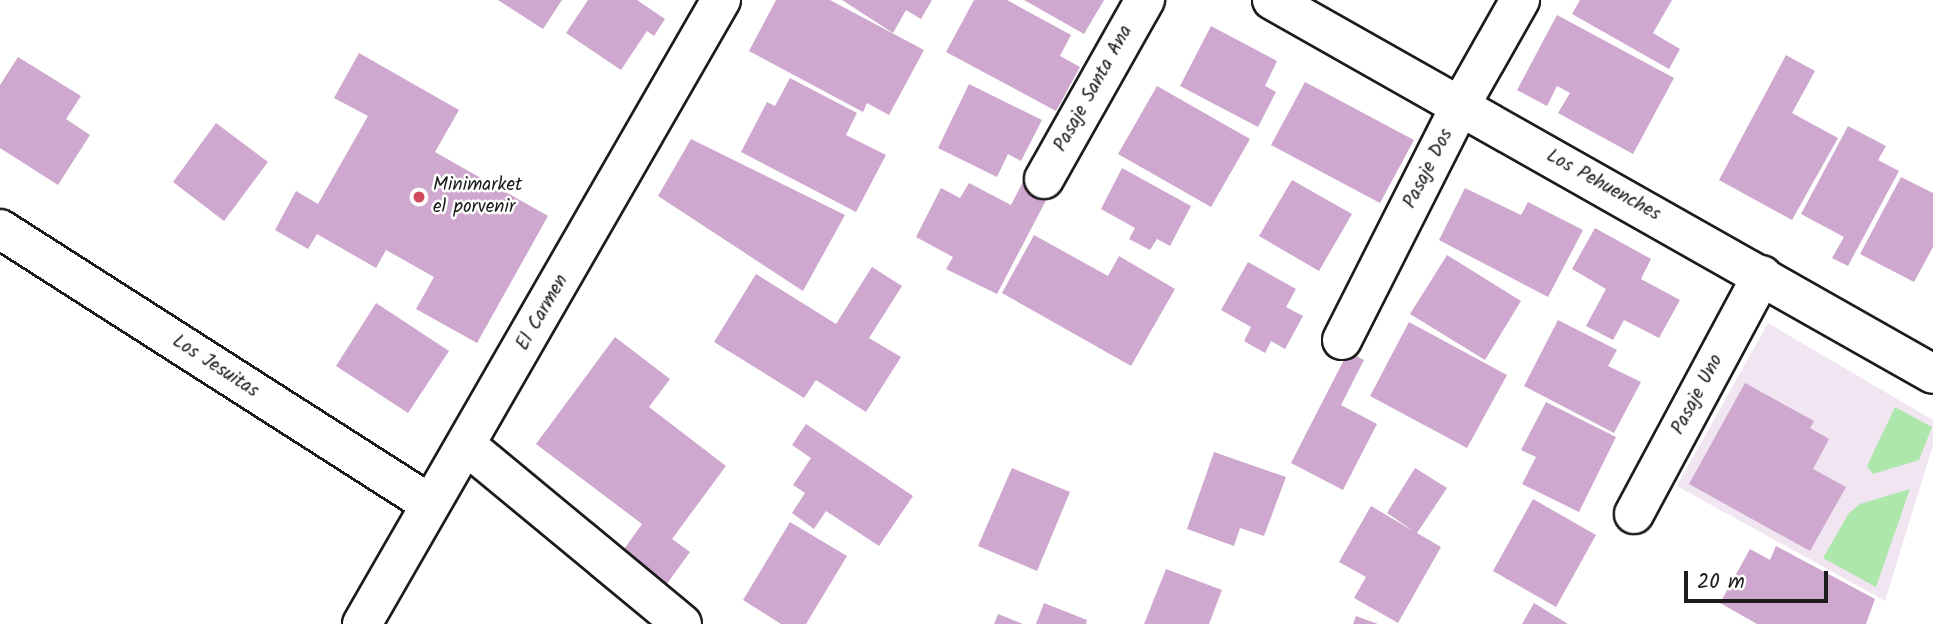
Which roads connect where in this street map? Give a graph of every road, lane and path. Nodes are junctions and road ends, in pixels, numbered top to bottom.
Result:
1 (720, 0) edge
2 (1145, 0) edge
3 (1272, 0) edge
4 (1520, 0) edge
5 (1460, 106) junction
6 (1044, 179) dead end
7 (0, 229) edge
8 (1762, 275) junction
9 (1342, 340) dead end
10 (1933, 374) edge
11 (467, 446) junction
12 (430, 505) junction
13 (1634, 514) dead end
14 (362, 624) edge
15 (682, 624) edge

1 - 11 street, El Carmen
2 - 6 street, Pasaje Santa Ana
3 - 5 street, Los Pehuenches
4 - 5 street, Pasaje Dos
5 - 8 street, Los Pehuenches
5 - 9 street, Pasaje Dos
7 - 12 street, Los Jesuitas
8 - 10 street, Los Pehuenches
8 - 13 street, Pasaje Uno
11 - 12 street, El Carmen
11 - 15 street
12 - 14 street, El Carmen

